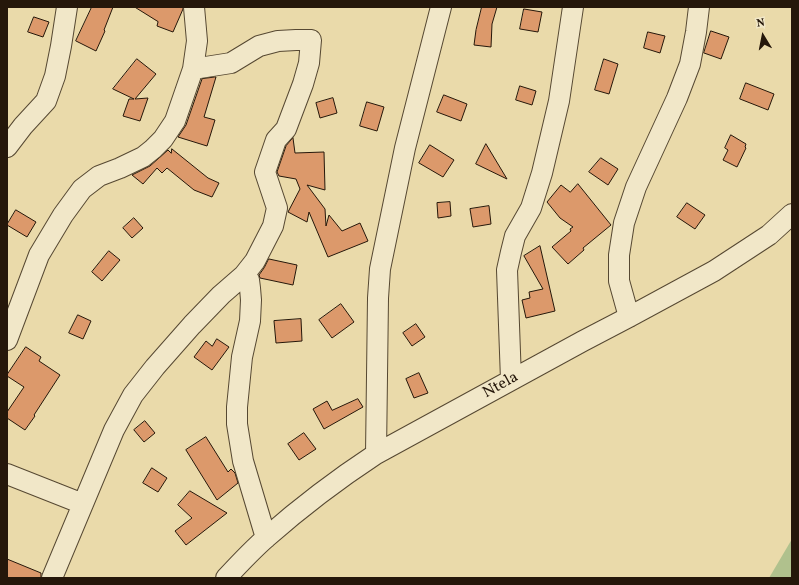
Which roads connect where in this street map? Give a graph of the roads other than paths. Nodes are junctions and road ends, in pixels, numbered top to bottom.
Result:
1 (67, 7) edge
2 (194, 7) edge
3 (441, 7) edge
4 (573, 7) edge
5 (699, 7) edge
6 (193, 68) junction
7 (7, 147) edge
8 (792, 214) edge
9 (244, 275) junction
10 (629, 317) junction
11 (7, 340) edge
12 (511, 380) junction
13 (376, 454) junction
14 (7, 474) edge
15 (83, 504) junction
16 (266, 538) junction
17 (52, 578) edge
18 (226, 578) edge

1 - 7 street
2 - 6 street
3 - 13 street
4 - 12 street
5 - 10 street
6 - 9 street
6 - 11 street
8 - 10 street, Ntela
9 - 15 street
9 - 16 street
10 - 12 street, Ntela
12 - 13 street, Ntela
13 - 16 street, Ntela
14 - 15 street
15 - 17 street
16 - 18 street, Ntela

